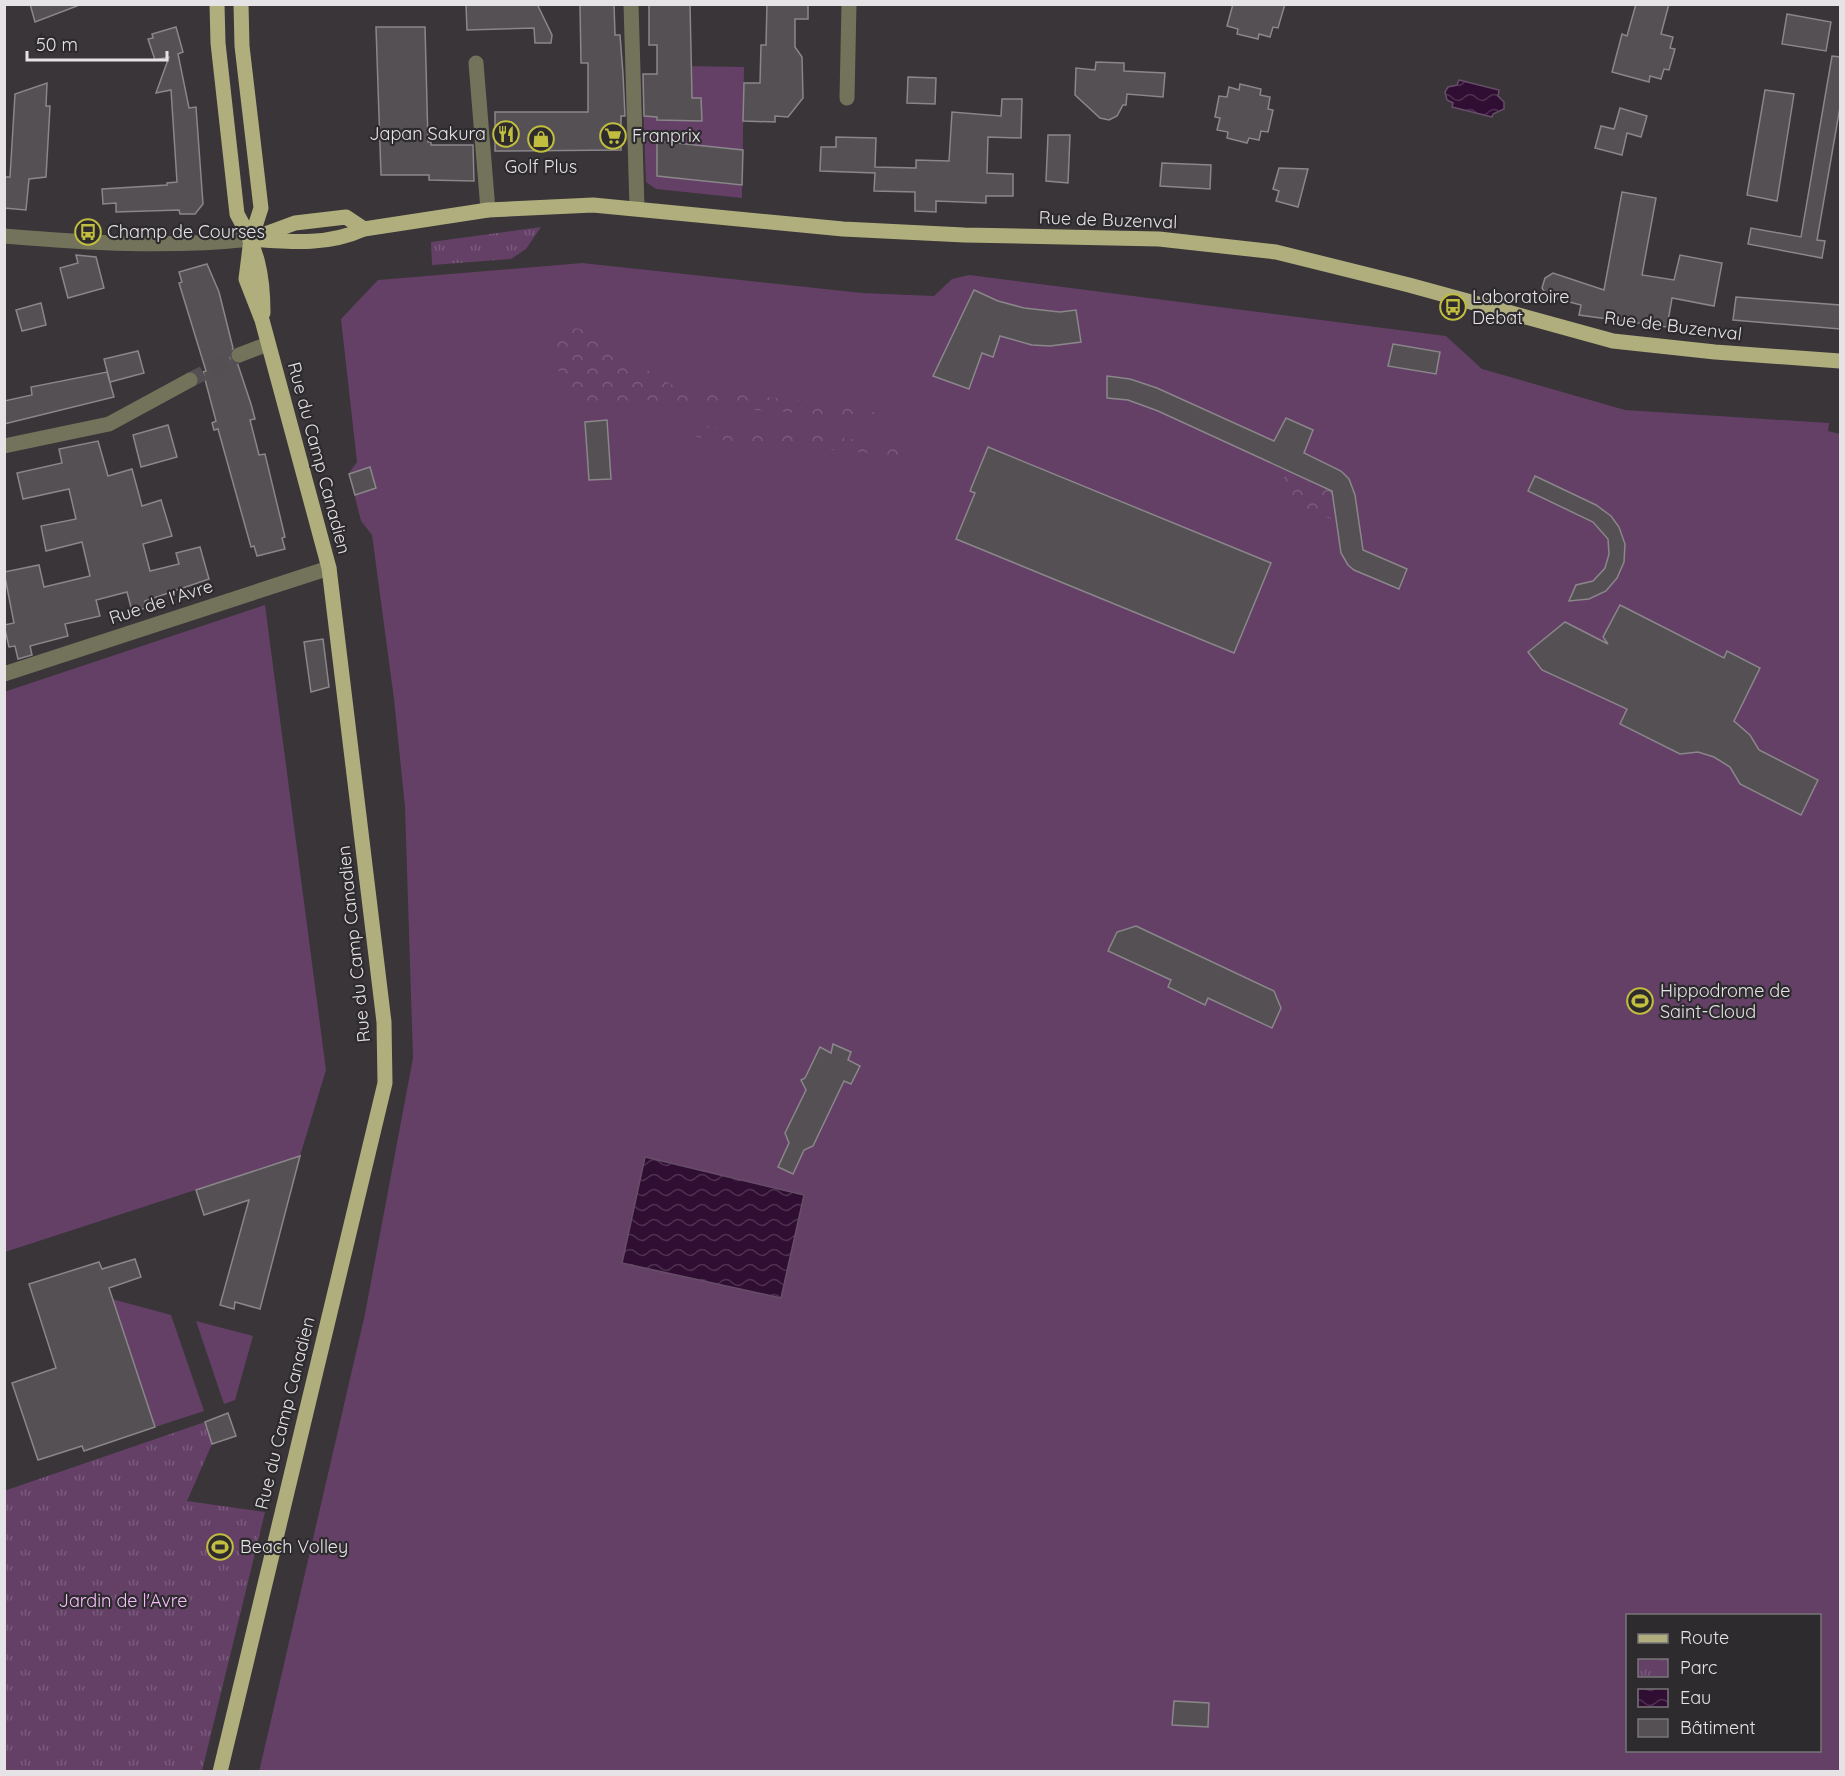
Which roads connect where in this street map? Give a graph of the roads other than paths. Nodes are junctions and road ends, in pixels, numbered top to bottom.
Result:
1 (217, 4) edge
2 (241, 4) edge
3 (631, 4) edge
4 (849, 4) edge
5 (476, 63) dead end
6 (847, 98) dead end
7 (637, 208) junction
8 (488, 210) junction
9 (364, 229) junction
10 (4, 236) edge
11 (251, 239) junction
12 (268, 344) junction
13 (239, 355) tunnel mouth
14 (1840, 361) edge
15 (190, 380) tunnel mouth
16 (4, 446) edge
17 (329, 568) junction
18 (4, 674) edge
19 (220, 1772) edge

1 - 11 main road
2 - 11 main road, Rue du Camp Canadien
3 - 7 street
4 - 6 street
5 - 8 street
7 - 8 main road, Rue de Buzenval
7 - 14 main road, Rue de Buzenval
8 - 9 main road, Rue de Buzenval
9 - 11 main road, Rue de Buzenval
9 - 11 main road, Rue de Buzenval
10 - 11 street, Rue de Buzenval
11 - 12 main road, Rue du Camp Canadien
12 - 13 street
12 - 17 main road, Rue du Camp Canadien
15 - 16 street
17 - 18 street, Rue de l'Avre
17 - 19 main road, Rue du Camp Canadien

